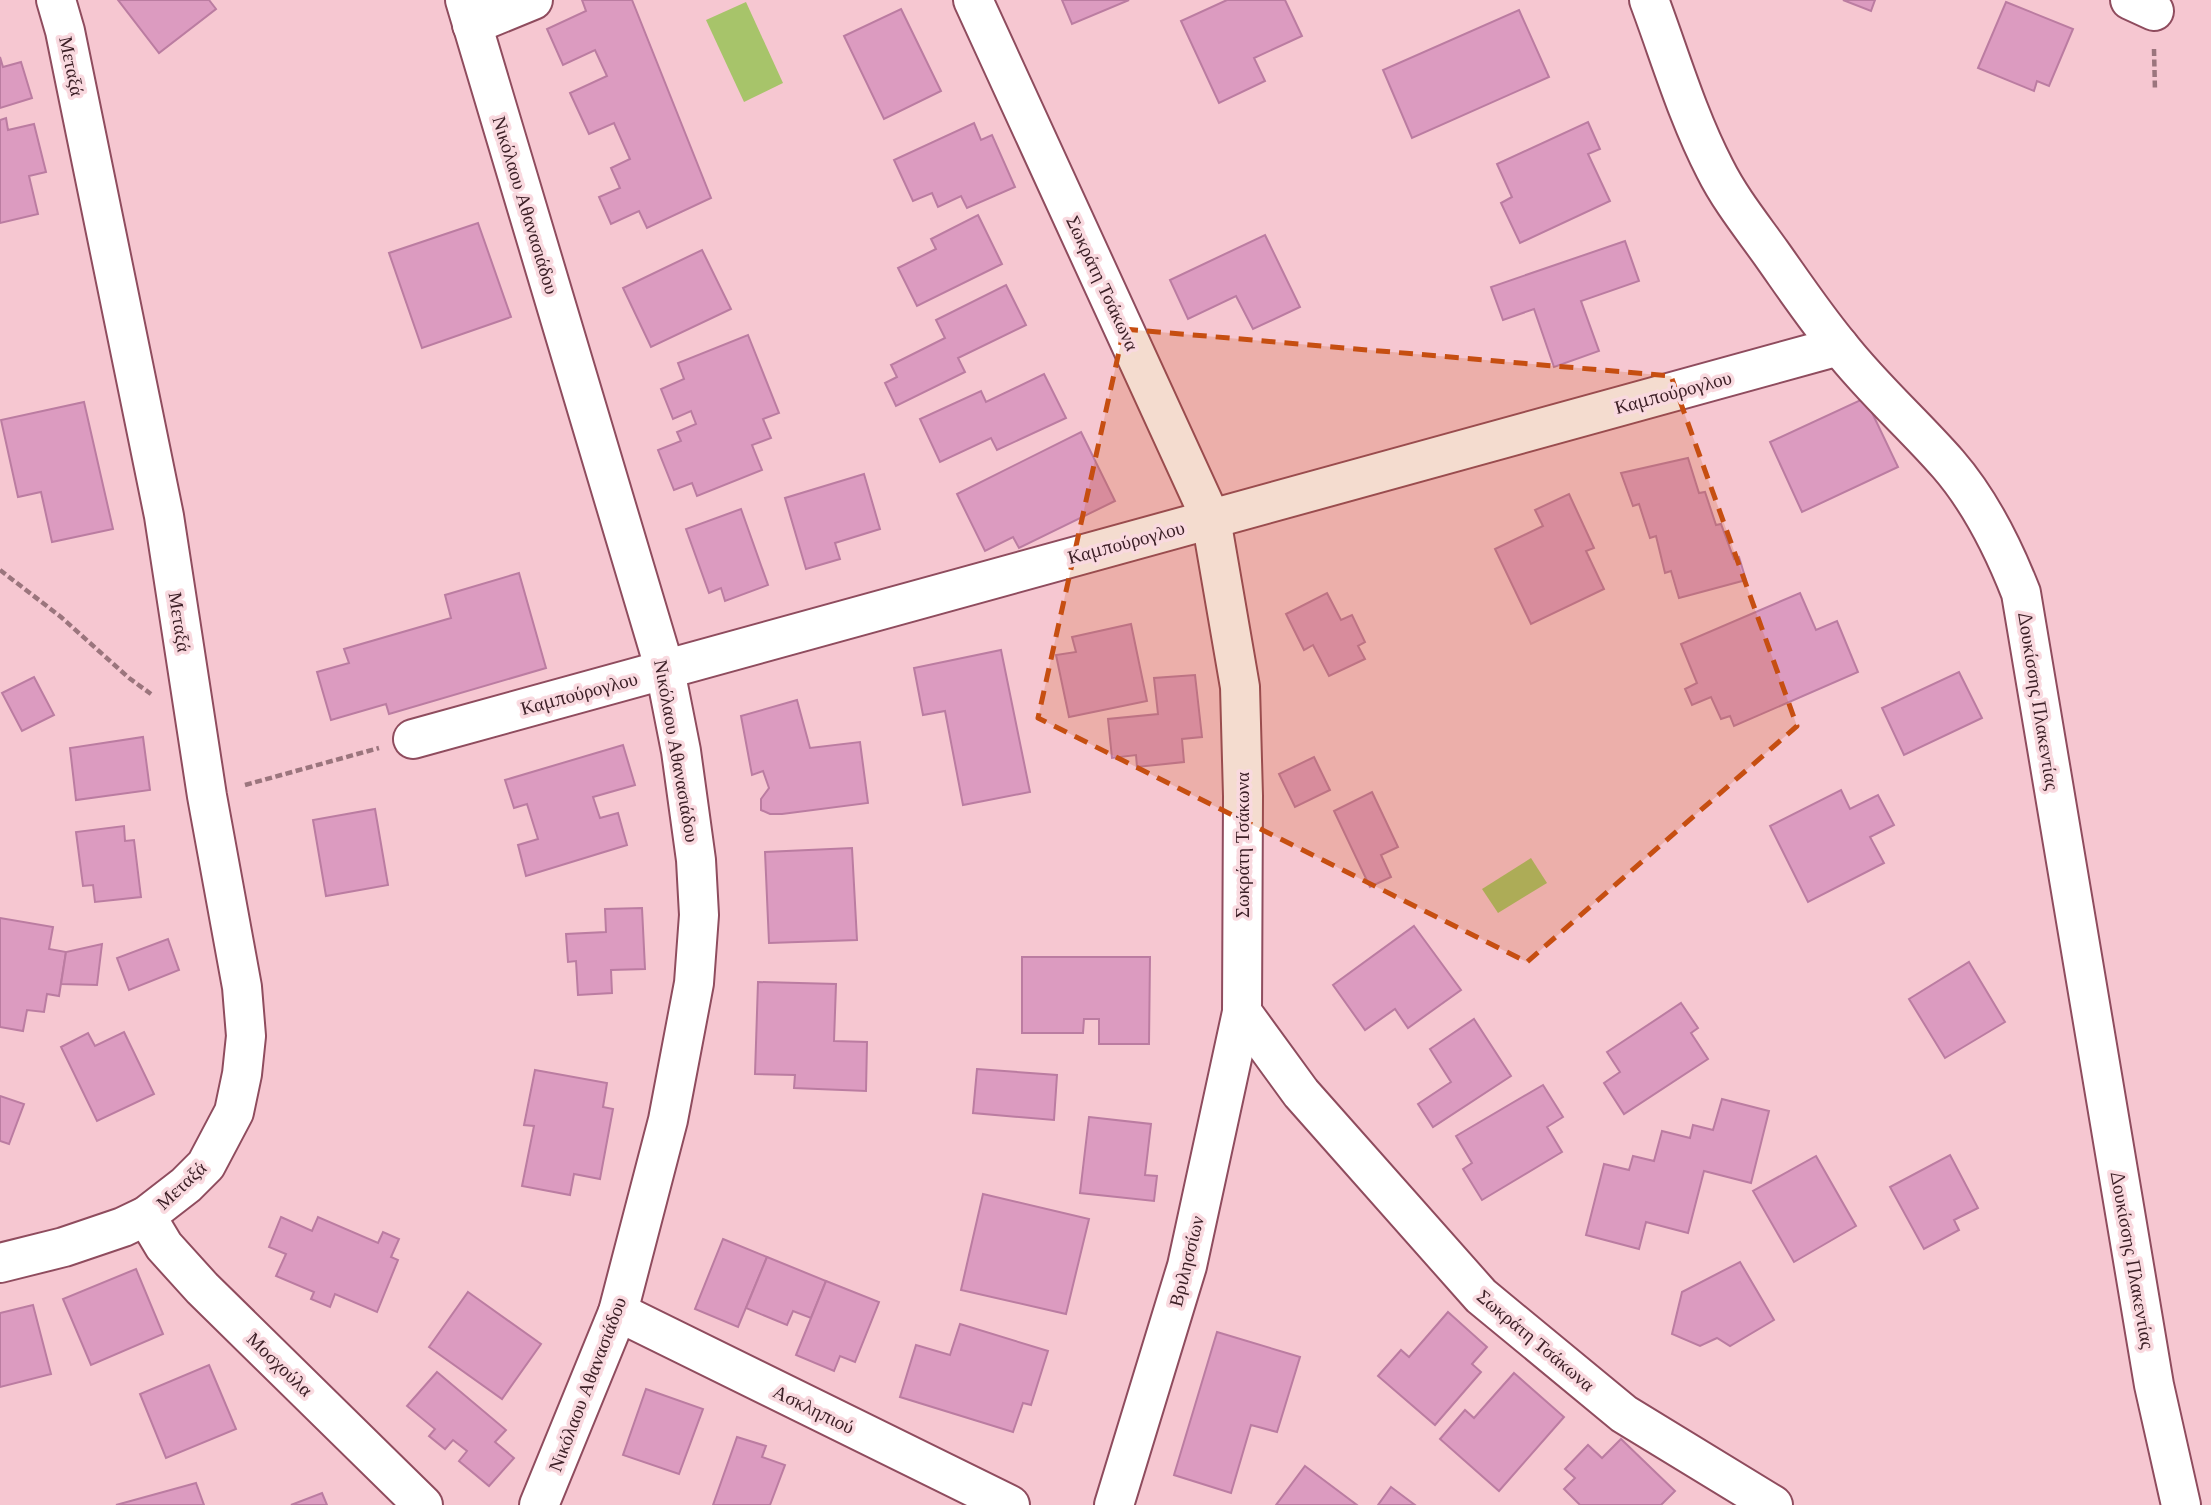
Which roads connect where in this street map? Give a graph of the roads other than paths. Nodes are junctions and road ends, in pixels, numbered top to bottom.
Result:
1 (56, 0) edge
2 (533, 0) edge
3 (973, 0) edge
4 (1649, 0) edge
5 (468, 12) edge
6 (1839, 346) junction
7 (1211, 519) junction
8 (666, 670) junction
9 (413, 739) road end
10 (1242, 1012) junction
11 (146, 1216) junction
12 (0, 1263) edge
13 (618, 1312) junction
14 (423, 1505) edge
15 (539, 1505) edge
16 (1010, 1505) edge
17 (1114, 1505) edge
18 (1773, 1505) edge
19 (2181, 1505) edge

1 - 11 street, Μεταξά
2 - 5 street
3 - 7 street, Σωκράτη Τσάκωνα
4 - 6 street, Δουκίσσης Πλακεντίας
5 - 8 street, Νικόλαου Αθανασιάδου
6 - 7 street, Καμπούρογλου
6 - 19 street, Δουκίσσης Πλακεντίας
7 - 8 street, Καμπούρογλου
7 - 10 street, Σωκράτη Τσάκωνα
8 - 9 street, Καμπούρογλου
8 - 13 street, Νικόλαου Αθανασιάδου
10 - 17 street, Βριλησσίων
10 - 18 street, Σωκράτη Τσάκωνα
11 - 12 street, Μεταξά
11 - 14 street, Μοσχούλα
13 - 15 street, Νικόλαου Αθανασιάδου
13 - 16 street, Ασκληπιού

